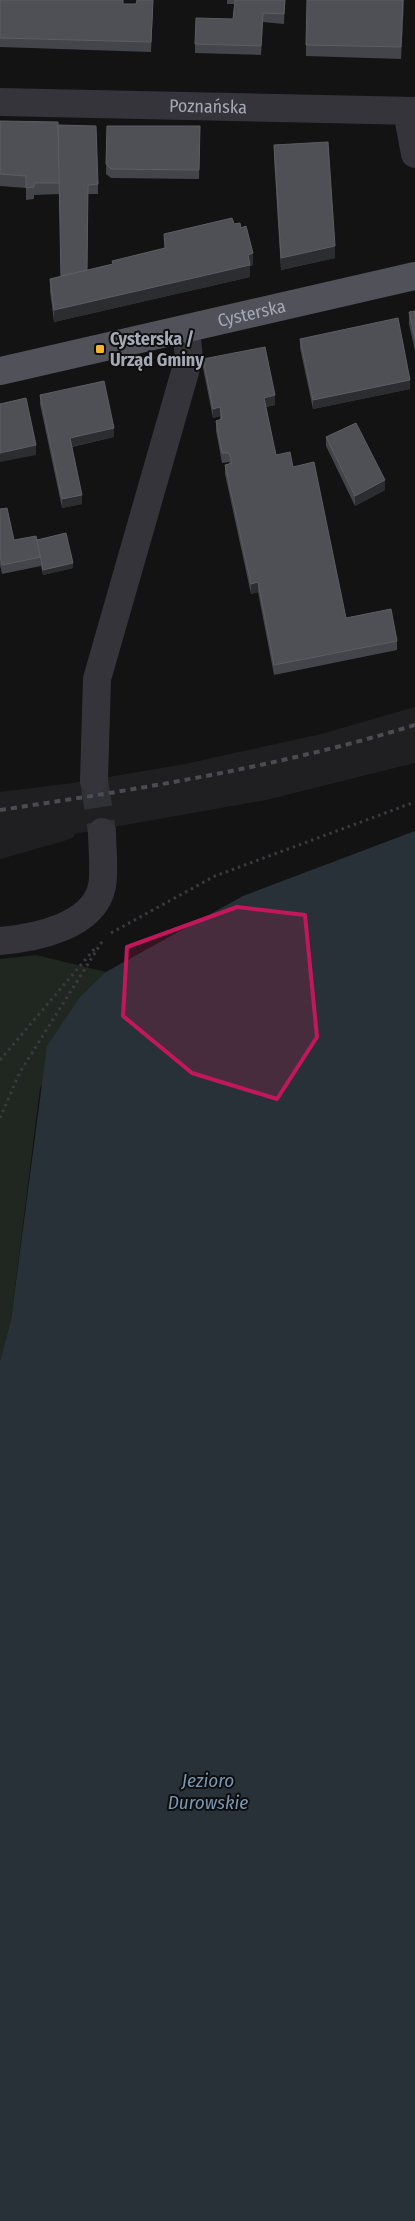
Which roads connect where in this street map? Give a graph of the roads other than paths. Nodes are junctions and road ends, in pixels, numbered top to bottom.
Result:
1 (0, 102) edge
2 (411, 111) edge
3 (415, 154) edge
4 (415, 276) edge
5 (186, 330) junction
6 (0, 371) edge
7 (94, 780) tunnel mouth
8 (102, 832) tunnel mouth
9 (0, 941) edge

1 - 2 street, Poznańska
2 - 3 street
4 - 5 main road, Cysterska
5 - 6 main road, Cysterska
5 - 7 street
8 - 9 street

